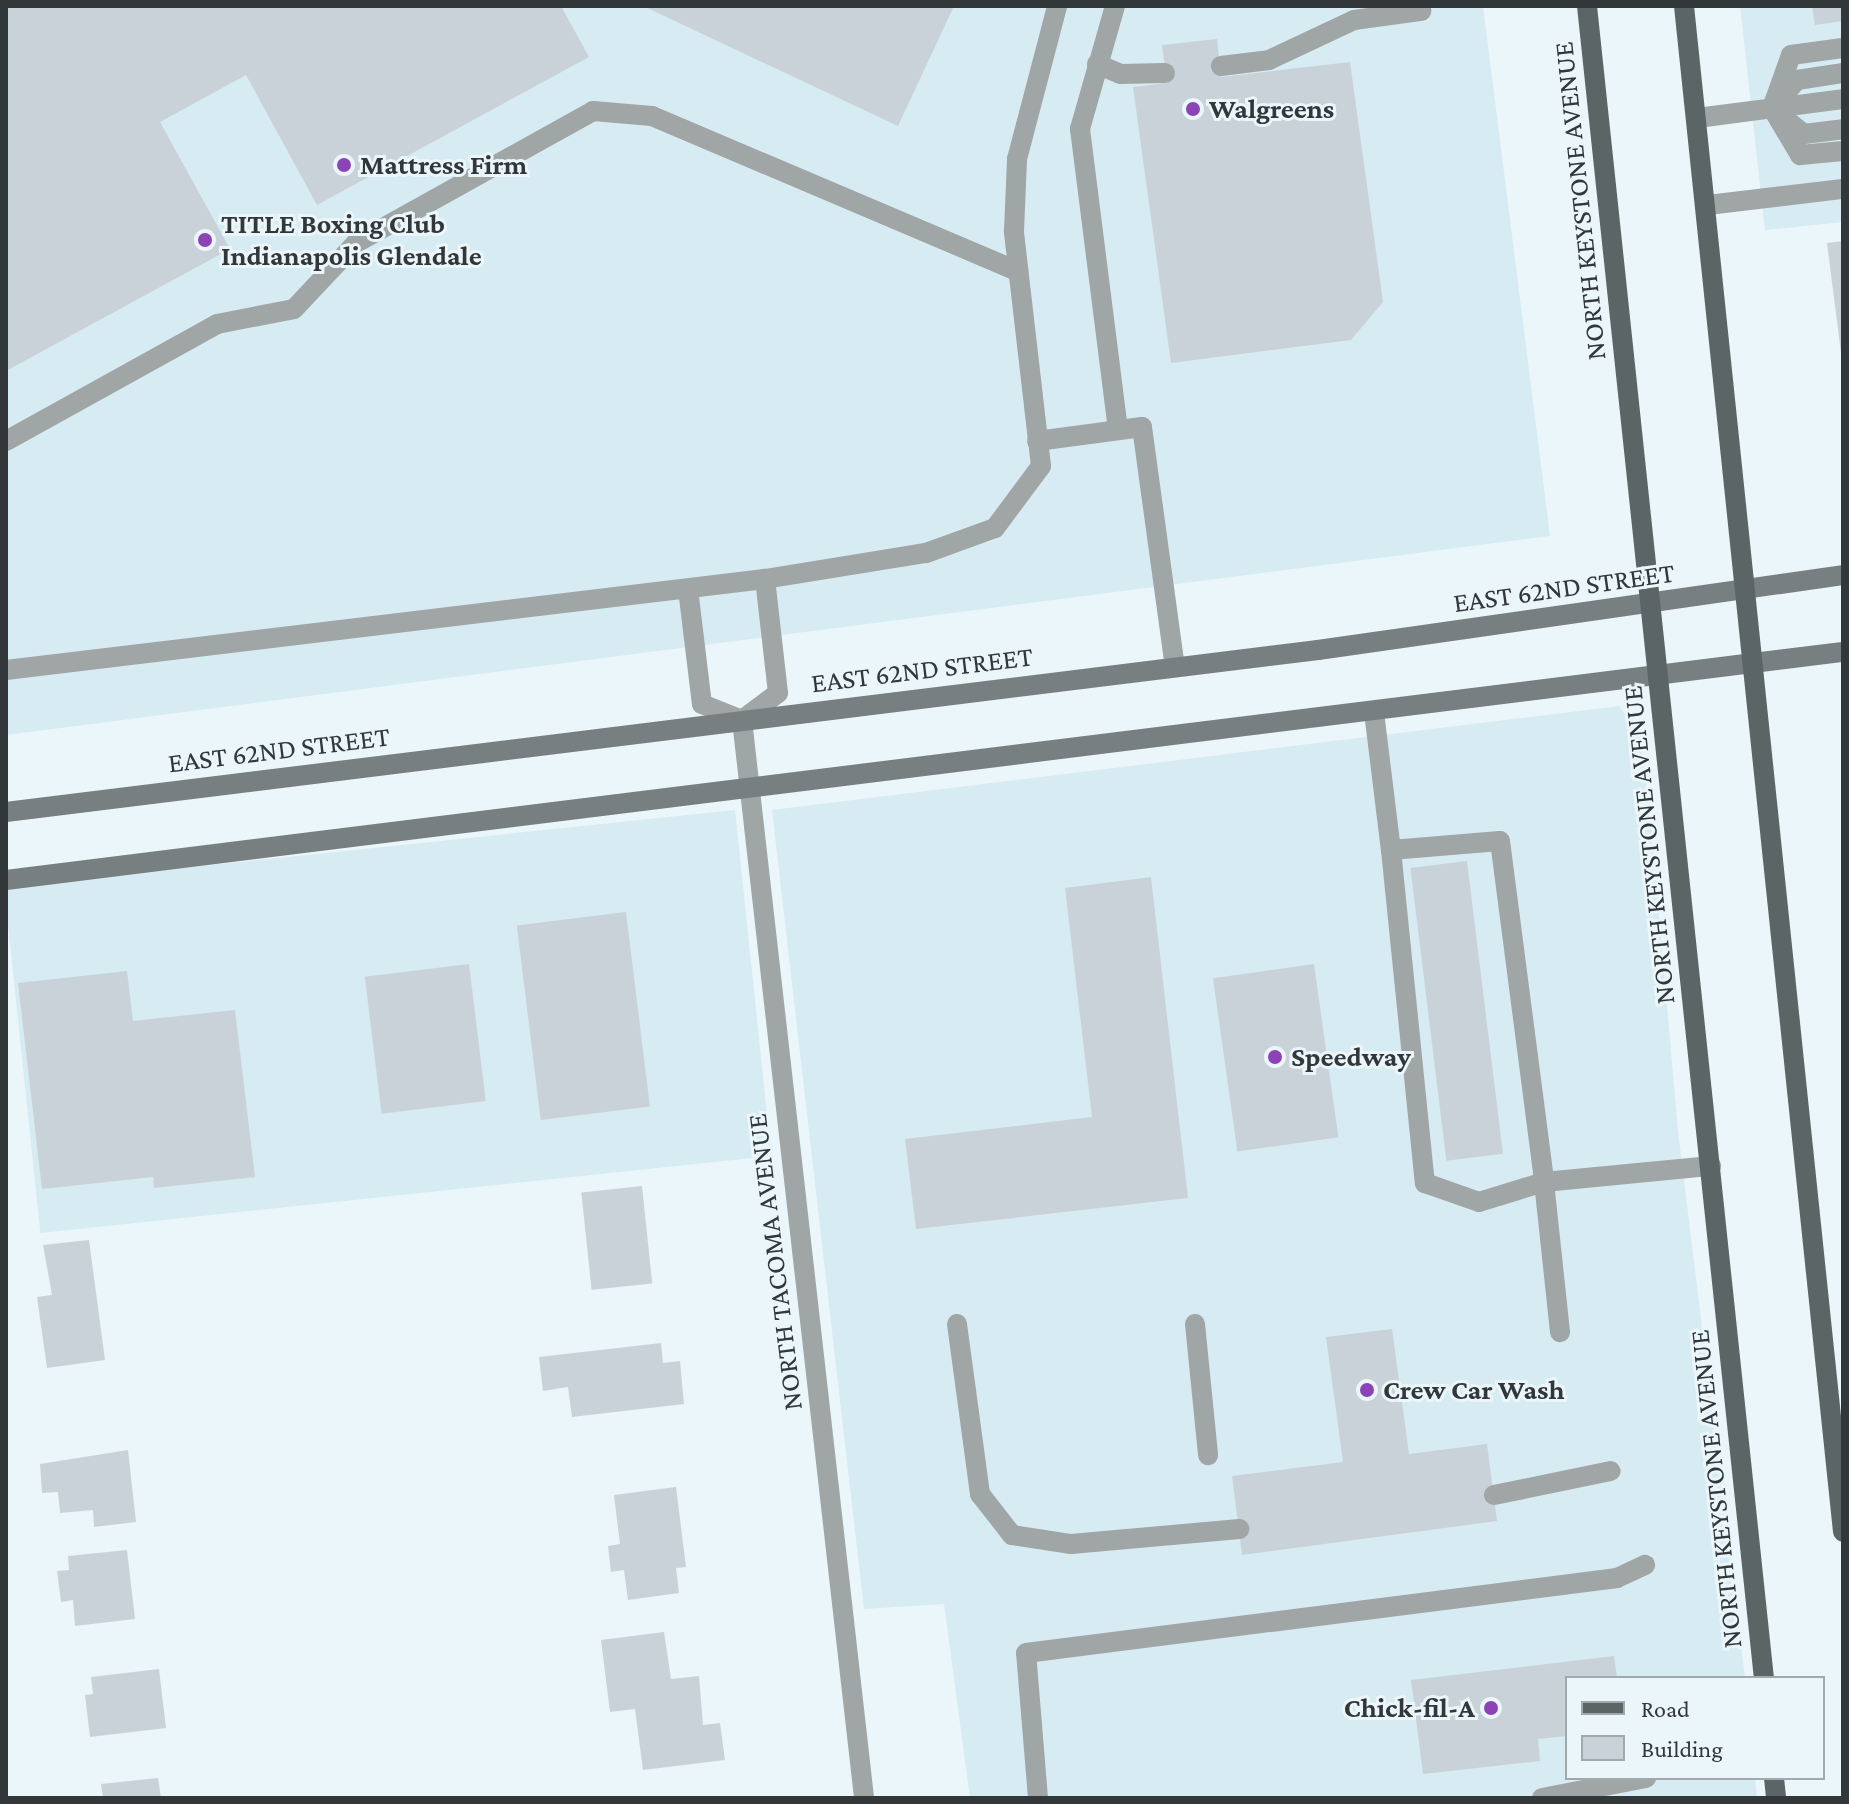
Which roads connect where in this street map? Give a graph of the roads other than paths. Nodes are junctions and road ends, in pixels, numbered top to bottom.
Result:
1 (1057, 6) edge
2 (1115, 6) edge
3 (1587, 6) edge
4 (1684, 6) edge
5 (1421, 11) dead end
6 (1843, 48) edge
7 (1097, 64) junction
8 (1221, 66) dead end
9 (1165, 73) dead end
10 (1843, 73) edge
11 (1843, 99) edge
12 (1772, 108) junction
13 (1697, 118) junction
14 (1843, 129) edge
15 (1843, 151) edge
16 (1843, 189) edge
17 (1708, 205) junction
18 (1015, 270) junction
19 (1118, 430) junction
20 (6, 441) edge
21 (1037, 441) junction
22 (1843, 575) edge
23 (765, 579) junction
24 (688, 589) junction
25 (1747, 590) junction
26 (1653, 603) junction
27 (1843, 652) edge
28 (1755, 664) junction
29 (1175, 667) junction
30 (6, 670) edge
31 (1660, 676) junction
32 (1374, 712) junction
33 (742, 720) junction
34 (748, 790) junction
35 (6, 812) edge
36 (1391, 850) junction
37 (6, 880) edge
38 (1711, 1166) junction
39 (1544, 1182) junction
40 (957, 1324) dead end
41 (1195, 1324) dead end
42 (1560, 1332) dead end
43 (1208, 1455) dead end
44 (1611, 1471) dead end
45 (1494, 1495) dead end
46 (1239, 1529) dead end
47 (1843, 1532) edge
48 (1645, 1565) dead end
49 (1764, 1676) edge
50 (1636, 1780) edge
51 (864, 1798) edge
52 (1038, 1798) edge
53 (1542, 1798) edge

1 - 18 street
2 - 7 street
3 - 26 main road, NORTH KEYSTONE AVENUE
4 - 13 main road
5 - 8 street
6 - 12 street
7 - 9 street
7 - 19 street
10 - 12 street
11 - 12 street
12 - 13 street
12 - 14 street
12 - 15 street
13 - 17 main road
16 - 17 street
17 - 25 main road
18 - 20 street
18 - 21 street
19 - 21 street
19 - 29 street
21 - 23 street
22 - 25 street, EAST 62ND STREET
23 - 24 street
23 - 33 street
24 - 30 street
24 - 33 street
25 - 26 street, EAST 62ND STREET
25 - 28 main road
26 - 29 street, EAST 62ND STREET
26 - 31 main road, NORTH KEYSTONE AVENUE
27 - 28 street
28 - 31 street
28 - 47 main road
29 - 33 street, EAST 62ND STREET
31 - 32 street
31 - 38 main road, NORTH KEYSTONE AVENUE
32 - 34 street
32 - 36 street
33 - 34 street, NORTH TACOMA AVENUE
33 - 35 street, EAST 62ND STREET
34 - 37 street
34 - 51 street, NORTH TACOMA AVENUE
36 - 39 street
36 - 39 street
38 - 39 street
38 - 49 main road, NORTH KEYSTONE AVENUE
39 - 42 street
40 - 46 street
41 - 43 street
44 - 45 street
48 - 52 street
50 - 53 street

